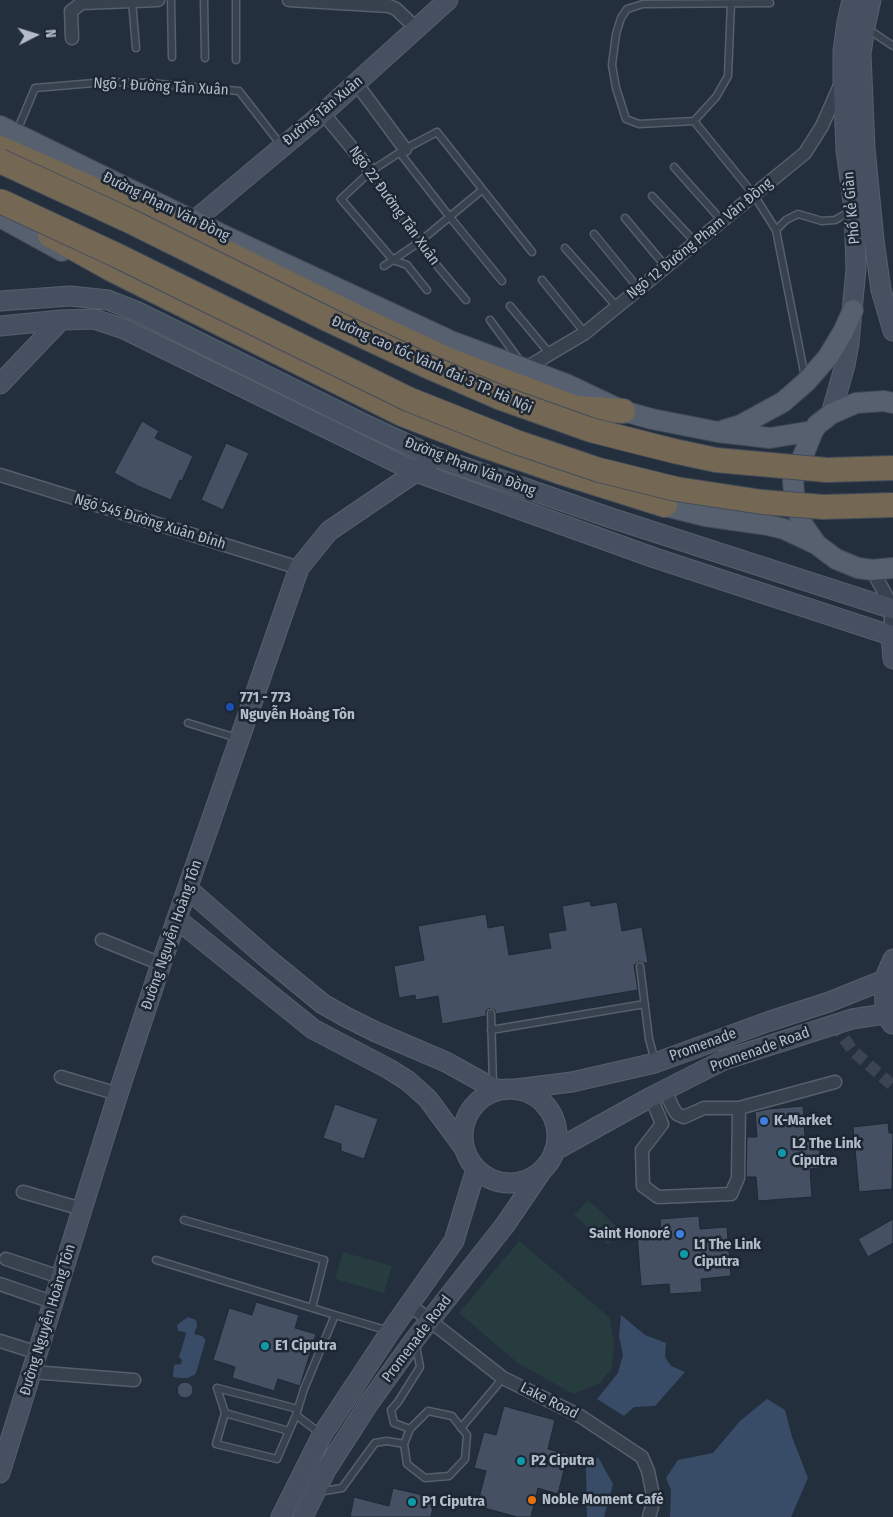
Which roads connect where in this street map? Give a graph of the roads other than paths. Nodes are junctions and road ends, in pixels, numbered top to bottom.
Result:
1 (158, 0) edge
2 (171, 0) edge
3 (204, 0) edge
4 (236, 0) edge
5 (288, 0) edge
6 (448, 0) edge
7 (852, 0) edge
8 (871, 0) edge
9 (140, 1) edge
10 (328, 1) edge
11 (82, 2) edge
12 (385, 3) edge
13 (770, 3) dead end
14 (731, 4) junction
15 (865, 27) junction
16 (416, 28) junction
17 (72, 38) dead end
18 (893, 46) edge
19 (136, 48) dead end
20 (172, 57) dead end
21 (205, 58) dead end
22 (236, 60) dead end
23 (843, 79) junction
24 (356, 83) junction
25 (323, 113) junction
26 (864, 120) junction
27 (694, 121) junction
28 (845, 121) junction
29 (5, 136) edge
30 (282, 146) junction
31 (402, 150) junction
32 (0, 154) edge
33 (0, 161) edge
34 (674, 167) dead end
35 (371, 172) junction
36 (482, 190) junction
37 (754, 195) junction
38 (652, 196) dead end
39 (0, 199) edge
40 (0, 207) edge
41 (854, 209) junction
42 (449, 216) junction
43 (0, 217) edge
44 (625, 218) dead end
45 (195, 220) junction
46 (722, 221) junction
47 (776, 230) junction
48 (594, 234) dead end
49 (418, 242) junction
50 (696, 243) junction
51 (565, 248) dead end
52 (532, 252) dead end
53 (393, 260) junction
54 (384, 266) dead end
55 (666, 267) junction
56 (542, 280) dead end
57 (502, 281) dead end
58 (640, 288) junction
59 (427, 290) dead end
60 (466, 300) dead end
61 (0, 301) edge
62 (510, 306) dead end
63 (617, 307) junction
64 (853, 310) junction
65 (61, 320) junction
66 (490, 320) dead end
67 (891, 324) edge
68 (0, 326) edge
69 (585, 333) junction
70 (550, 354) junction
71 (526, 368) junction
72 (806, 382) junction
73 (0, 384) edge
74 (893, 403) edge
75 (623, 411) junction
76 (830, 414) junction
77 (813, 431) junction
78 (718, 432) junction
79 (435, 457) junction
80 (893, 468) edge
81 (416, 472) junction
82 (0, 475) edge
83 (665, 505) junction
84 (893, 505) edge
85 (816, 544) junction
86 (299, 568) junction
87 (893, 568) edge
88 (872, 570) junction
89 (892, 608) edge
90 (892, 636) edge
91 (893, 659) edge
92 (188, 723) dead end
93 (240, 739) junction
94 (188, 889) junction
95 (178, 920) junction
96 (102, 940) dead end
97 (893, 959) edge
98 (161, 964) junction
99 (640, 966) dead end
100 (884, 980) junction
101 (645, 1004) junction
102 (490, 1013) dead end
103 (892, 1023) edge
104 (491, 1030) junction
105 (655, 1063) junction
106 (61, 1077) dead end
107 (835, 1082) dead end
108 (504, 1089) junction
109 (118, 1094) junction
110 (658, 1094) junction
111 (739, 1108) junction
112 (464, 1148) junction
113 (554, 1151) junction
114 (476, 1168) junction
115 (543, 1169) junction
116 (23, 1192) dead end
117 (82, 1209) junction
118 (184, 1220) dead end
119 (6, 1259) dead end
120 (156, 1260) dead end
121 (60, 1277) junction
122 (0, 1284) edge
123 (52, 1302) junction
124 (410, 1304) junction
125 (312, 1308) junction
126 (335, 1316) junction
127 (429, 1320) junction
128 (390, 1332) junction
129 (415, 1339) junction
130 (0, 1341) edge
131 (38, 1354) junction
132 (32, 1372) junction
133 (503, 1378) junction
134 (134, 1380) dead end
135 (297, 1412) junction
136 (225, 1413) junction
137 (461, 1428) junction
138 (410, 1429) junction
139 (289, 1431) junction
140 (322, 1435) junction
141 (5, 1438) edge
142 (404, 1444) junction
143 (0, 1473) edge
144 (315, 1492) junction
145 (281, 1517) edge
146 (303, 1517) edge
147 (649, 1517) edge

1 - 9 street
2 - 20 lane
3 - 21 lane
4 - 22 lane
5 - 10 street
6 - 16 street, Đường Tân Xuân
7 - 23 street, Phố Kẻ Giàn
8 - 15 street, Phố Kẻ Giàn
9 - 11 street
9 - 19 lane
10 - 12 street
11 - 17 street
12 - 16 street
13 - 14 lane
14 - 27 lane
14 - 27 lane
15 - 18 lane
15 - 26 street, Phố Kẻ Giàn
16 - 24 street, Đường Tân Xuân
23 - 28 street, Phố Kẻ Giàn
23 - 37 street, Ngõ 12 Đường Phạm Văn Đồng
24 - 25 street, Đường Tân Xuân
24 - 31 street
25 - 30 street, Đường Tân Xuân
25 - 35 street, Ngõ 22 Đường Tân Xuân
26 - 28 street
26 - 67 street, Phố Kẻ Giàn
27 - 37 lane
28 - 41 street, Phố Kẻ Giàn
29 - 30 lane, Ngõ 1 Đường Tân Xuân
29 - 45 main road, Đường Phạm Văn Đồng
29 - 75 highway
30 - 45 street, Đường Tân Xuân
31 - 35 lane
31 - 36 lane
31 - 42 lane
32 - 75 main road
33 - 80 highway, Đường cao tốc Vành đai 3 TP. Hà Nội, bridge
34 - 46 lane
35 - 49 lane, Ngõ 22 Đường Tân Xuân
35 - 53 lane
36 - 42 lane
36 - 52 lane
37 - 46 street, Ngõ 12 Đường Phạm Văn Đồng
37 - 47 lane
38 - 50 lane
39 - 83 main road, Đường Phạm Văn Đồng
39 - 84 highway, bridge
40 - 83 highway
41 - 47 lane
41 - 64 street, Phố Kẻ Giàn
42 - 49 lane
42 - 57 lane
43 - 83 main road, Đường Phạm Văn Đồng
44 - 55 lane
45 - 71 main road, Đường Phạm Văn Đồng
46 - 50 street, Ngõ 12 Đường Phạm Văn Đồng
47 - 72 lane
48 - 58 lane
49 - 53 lane
49 - 60 lane, Ngõ 22 Đường Tân Xuân
50 - 55 street, Ngõ 12 Đường Phạm Văn Đồng
51 - 63 lane
53 - 54 lane
53 - 59 lane
55 - 58 street, Ngõ 12 Đường Phạm Văn Đồng
56 - 69 lane
58 - 63 street, Ngõ 12 Đường Phạm Văn Đồng
61 - 79 street, Đường Phạm Văn Đồng
62 - 70 lane
63 - 69 street, Ngõ 12 Đường Phạm Văn Đồng
64 - 72 main road
64 - 76 street, Phố Kẻ Giàn
65 - 68 street, Đường Phạm Văn Đồng
65 - 73 street
65 - 81 street, Đường Phạm Văn Đồng
66 - 71 lane
69 - 70 street, Ngõ 12 Đường Phạm Văn Đồng
70 - 71 street, Ngõ 12 Đường Phạm Văn Đồng
71 - 75 main road, Đường Phạm Văn Đồng
72 - 78 main road
74 - 76 main road
75 - 78 main road, Đường Phạm Văn Đồng
76 - 77 main road
77 - 78 main road, Đường Phạm Văn Đồng
77 - 85 main road
79 - 81 street, Đường Nguyễn Hoàng Tôn
79 - 89 street, Đường Phạm Văn Đồng
81 - 86 street, Đường Nguyễn Hoàng Tôn
81 - 90 street, Đường Phạm Văn Đồng
82 - 86 street, Ngõ 545 Đường Xuân Đỉnh
83 - 85 main road, Đường Phạm Văn Đồng
85 - 88 main road
86 - 93 street, Đường Nguyễn Hoàng Tôn
87 - 88 main road
88 - 89 street
89 - 90 street
90 - 91 street
92 - 93 lane
93 - 94 street, Đường Nguyễn Hoàng Tôn
94 - 95 street, Đường Nguyễn Hoàng Tôn
94 - 108 street
95 - 98 street, Đường Nguyễn Hoàng Tôn
95 - 112 street
96 - 98 street
97 - 100 street
98 - 109 street, Đường Nguyễn Hoàng Tôn
99 - 101 lane
100 - 103 street
100 - 105 street, Promenade
101 - 104 lane
101 - 105 lane
102 - 104 lane
103 - 110 street, Promenade Road
104 - 108 lane
105 - 108 street, Promenade
106 - 109 street
107 - 111 street
108 - 112 street
108 - 113 street
109 - 117 street, Đường Nguyễn Hoàng Tôn
110 - 111 street
110 - 111 street
110 - 113 street, Promenade Road
112 - 114 street
113 - 115 street
114 - 115 street
114 - 124 street, Promenade Road
115 - 127 street, Promenade Road
116 - 117 street
117 - 121 street, Đường Nguyễn Hoàng Tôn
118 - 125 lane
119 - 121 street
120 - 125 lane
121 - 123 street, Đường Nguyễn Hoàng Tôn
122 - 123 street
123 - 131 street, Đường Nguyễn Hoàng Tôn
124 - 127 street, Lake Road
124 - 128 street, Promenade Road
125 - 126 lane
126 - 128 lane
126 - 135 lane
127 - 129 street, Promenade Road
127 - 133 street, Lake Road
128 - 140 street, Promenade Road
129 - 138 lane
129 - 144 street, Promenade Road
130 - 131 street
131 - 132 street, Đường Nguyễn Hoàng Tôn
132 - 134 street
132 - 141 street, Đường Nguyễn Hoàng Tôn
133 - 137 lane
133 - 147 street, Lake Road
135 - 136 lane
135 - 139 lane
135 - 140 lane
136 - 139 lane
136 - 139 lane
137 - 138 lane
137 - 142 lane
138 - 142 lane
140 - 145 street, Promenade Road
141 - 143 street, Đường Nguyễn Hoàng Tôn
142 - 144 lane
144 - 146 street, Promenade Road

